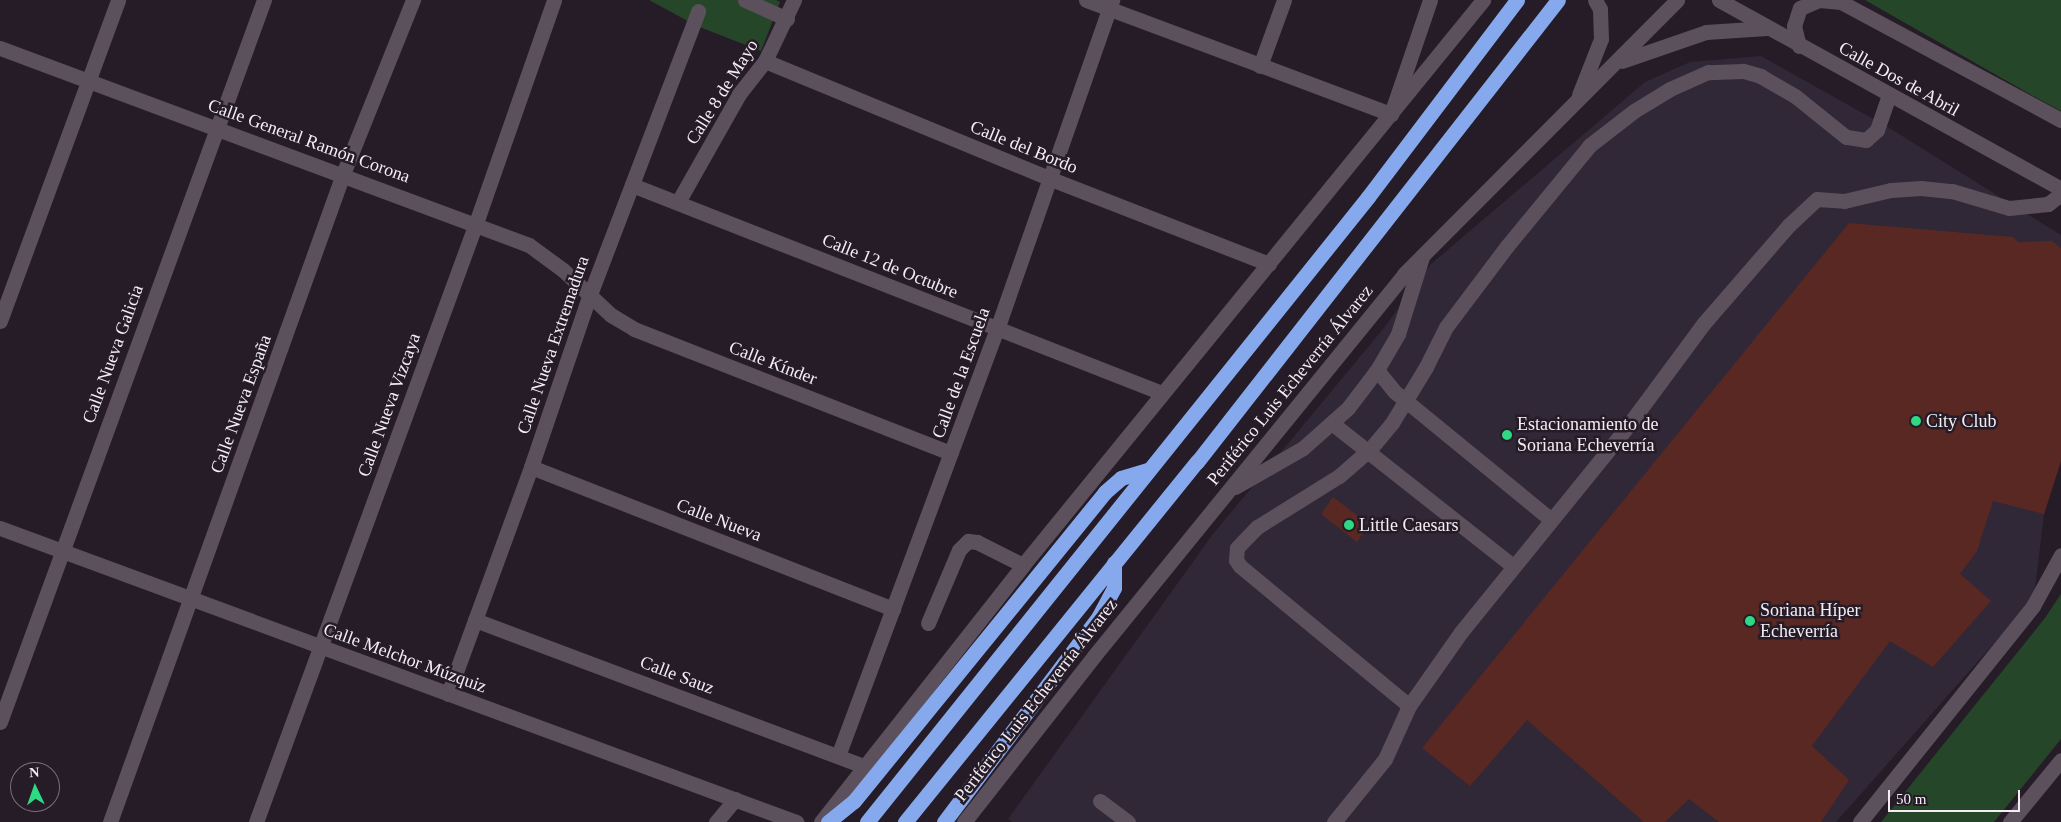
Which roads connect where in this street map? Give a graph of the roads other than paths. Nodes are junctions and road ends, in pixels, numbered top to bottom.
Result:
1 (118, 0) edge
2 (264, 0) edge
3 (413, 0) edge
4 (554, 0) edge
5 (745, 0) edge
6 (794, 0) edge
7 (1086, 0) edge
8 (1284, 0) edge
9 (1430, 0) edge
10 (1517, 0) edge
11 (1558, 0) edge
12 (1595, 0) edge
13 (1677, 0) edge
14 (1719, 0) edge
15 (1839, 1) edge
16 (1483, 2) edge
17 (1111, 5) edge
18 (698, 11) dead end
19 (787, 19) junction
20 (1768, 28) junction
21 (1800, 46) junction
22 (0, 48) edge
23 (765, 62) junction
24 (1617, 63) junction
25 (1260, 66) junction
26 (88, 80) junction
27 (1889, 95) junction
28 (1575, 103) junction
29 (1391, 114) junction
30 (2061, 120) edge
31 (216, 127) junction
32 (343, 174) junction
33 (1051, 179) junction
34 (632, 185) junction
35 (2061, 189) edge
36 (2061, 194) edge
37 (678, 202) junction
38 (476, 223) junction
39 (1423, 252) junction
40 (1269, 264) junction
41 (589, 297) junction
42 (0, 321) edge
43 (997, 329) junction
44 (1377, 370) junction
45 (1162, 393) junction
46 (1405, 401) junction
47 (1333, 424) junction
48 (1369, 450) junction
49 (951, 453) junction
50 (531, 467) junction
51 (1147, 470) junction
52 (1227, 491) junction
53 (1550, 519) junction
54 (0, 528) edge
55 (62, 552) junction
56 (2061, 555) edge
57 (1114, 564) junction
58 (1023, 565) junction
59 (1513, 566) junction
60 (192, 598) junction
61 (893, 608) junction
62 (475, 620) junction
63 (928, 623) dead end
64 (321, 646) junction
65 (448, 694) junction
66 (1409, 706) junction
67 (0, 722) edge
68 (838, 756) junction
69 (2061, 760) edge
70 (864, 766) junction
71 (735, 799) junction
72 (1100, 801) dead end
73 (110, 822) edge
74 (256, 822) edge
75 (716, 822) edge
76 (796, 822) edge
77 (821, 822) edge
78 (828, 822) edge
79 (867, 822) edge
80 (905, 822) edge
81 (944, 822) edge
82 (964, 822) edge
83 (1128, 822) edge
84 (1334, 822) edge
85 (1860, 822) edge
86 (2010, 822) edge

1 - 26 street
2 - 31 street, Calle Nueva Galicia
3 - 32 street, Calle Nueva España
4 - 38 street, Calle Nueva Vizcaya
5 - 19 street
6 - 19 street, Calle 8 de Mayo
7 - 17 street
8 - 25 street
9 - 29 street
10 - 51 highway
11 - 57 highway, Periférico Luis Echeverría Álvarez
12 - 28 street
13 - 24 street, Periférico Luis Echeverría Álvarez
14 - 20 street, Calle Dos de Abril
15 - 21 street
15 - 30 street
16 - 29 street
17 - 25 street
17 - 33 street, Calle de la Escuela
18 - 34 street, Calle Nueva Extremadura
19 - 23 street, Calle 8 de Mayo
20 - 21 street, Calle Dos de Abril
20 - 24 street
21 - 27 street, Calle Dos de Abril
22 - 26 street, Calle General Ramón Corona
23 - 33 street, Calle del Bordo
23 - 37 street, Calle 8 de Mayo
24 - 28 street, Periférico Luis Echeverría Álvarez
25 - 29 street
26 - 31 street, Calle General Ramón Corona
26 - 42 street
27 - 35 street, Calle Dos de Abril
27 - 46 street
28 - 39 street, Periférico Luis Echeverría Álvarez
29 - 40 street
31 - 32 street, Calle General Ramón Corona
31 - 55 street, Calle Nueva Galicia
32 - 38 street, Calle General Ramón Corona
32 - 60 street, Calle Nueva España
33 - 40 street, Calle del Bordo
33 - 43 street, Calle de la Escuela
34 - 37 street, Calle 12 de Octubre
34 - 41 street, Calle Nueva Extremadura
36 - 53 street
37 - 43 street, Calle 12 de Octubre
38 - 41 street, Calle General Ramón Corona
38 - 64 street, Calle Nueva Vizcaya
39 - 44 street
39 - 52 street, Periférico Luis Echeverría Álvarez
40 - 45 street
41 - 49 street, Calle Kínder
41 - 50 street, Calle Nueva Extremadura
43 - 45 street, Calle 12 de Octubre
43 - 49 street, Calle de la Escuela
44 - 46 street
44 - 47 street
45 - 58 street
46 - 48 street
46 - 53 street
47 - 48 street
47 - 52 street
48 - 59 street
48 - 66 street
49 - 61 street, Calle de la Escuela
50 - 61 street, Calle Nueva
50 - 62 street, Calle Nueva Extremadura
51 - 78 highway
51 - 79 highway
52 - 82 street, Periférico Luis Echeverría Álvarez
53 - 59 street
54 - 55 street, Calle Melchor Múzquiz
55 - 60 street, Calle Melchor Múzquiz
55 - 67 street, Calle Nueva Galicia
56 - 85 street
57 - 80 highway, Periférico Luis Echeverría Álvarez
57 - 81 highway
58 - 63 street
58 - 70 street
59 - 66 street
60 - 64 street, Calle Melchor Múzquiz
60 - 73 street, Calle Nueva España
61 - 68 street, Calle de la Escuela
62 - 65 street, Calle Nueva Extremadura
62 - 68 street, Calle Sauz
64 - 65 street, Calle Melchor Múzquiz
64 - 74 street, Calle Nueva Vizcaya
65 - 71 street, Calle Melchor Múzquiz
66 - 84 street
68 - 70 street, Calle Sauz
69 - 86 street
70 - 77 street
71 - 75 street
71 - 76 street, Calle Melchor Múzquiz
72 - 83 street

